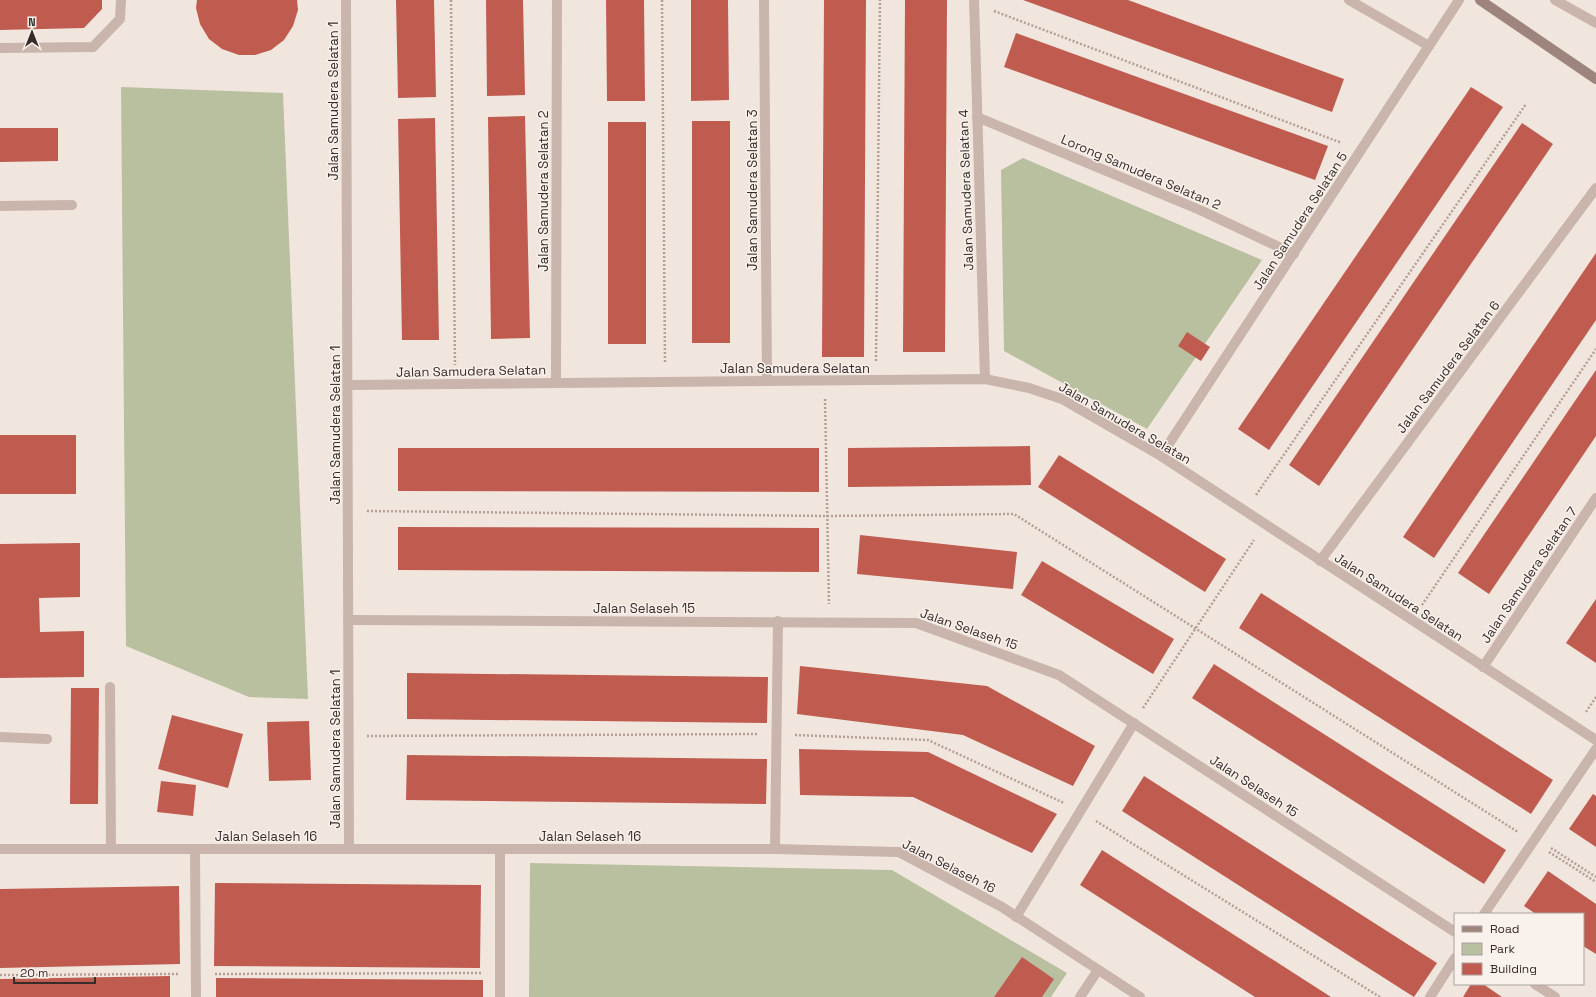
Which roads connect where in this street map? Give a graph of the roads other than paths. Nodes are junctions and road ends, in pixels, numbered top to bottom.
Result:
1 (121, 0) edge
2 (346, 0) edge
3 (556, 0) edge
4 (764, 0) edge
5 (1349, 0) edge
6 (1459, 0) edge
7 (1480, 0) edge
8 (1555, 0) edge
9 (974, 2) edge
10 (1596, 24) edge
11 (1429, 46) junction
12 (0, 48) edge
13 (1596, 79) edge
14 (977, 117) junction
15 (1596, 188) edge
16 (72, 205) dead end
17 (0, 206) edge
18 (1294, 254) junction
19 (984, 379) junction
20 (767, 380) junction
21 (556, 383) junction
22 (348, 385) junction
23 (1161, 456) junction
24 (1596, 498) edge
25 (1320, 561) junction
26 (348, 620) junction
27 (778, 621) junction
28 (1483, 667) junction
29 (110, 687) dead end
30 (1134, 723) junction
31 (0, 737) edge
32 (47, 739) dead end
33 (1596, 740) edge
34 (1596, 749) edge
35 (0, 849) edge
36 (112, 849) junction
37 (195, 849) junction
38 (349, 849) junction
39 (500, 849) junction
40 (775, 849) junction
41 (1485, 913) edge
42 (1016, 917) junction
43 (1454, 931) edge
44 (1454, 960) edge
45 (1098, 970) junction
46 (1537, 985) edge
47 (196, 997) edge
48 (500, 997) edge
49 (1080, 997) edge
50 (1140, 997) edge
51 (1430, 997) edge
52 (1555, 997) edge

1 - 12 street
2 - 22 street, Jalan Samudera Selatan 1
3 - 21 street, Jalan Samudera Selatan 2
4 - 20 street, Jalan Samudera Selatan 3
5 - 11 street
6 - 11 street, Jalan Samudera Selatan 5
7 - 13 street
8 - 10 street
9 - 14 street, Jalan Samudera Selatan 4
11 - 18 street, Jalan Samudera Selatan 5
14 - 18 street, Lorong Samudera Selatan 2
14 - 19 street, Jalan Samudera Selatan 4
15 - 25 street, Jalan Samudera Selatan 6
16 - 17 street
18 - 23 street, Jalan Samudera Selatan 5
19 - 20 street, Jalan Samudera Selatan
19 - 23 street, Jalan Samudera Selatan
20 - 21 street, Jalan Samudera Selatan
21 - 22 street, Jalan Samudera Selatan
22 - 26 street, Jalan Samudera Selatan 1
23 - 25 street, Jalan Samudera Selatan
24 - 28 street, Jalan Samudera Selatan 7
25 - 28 street, Jalan Samudera Selatan
26 - 27 street, Jalan Selaseh 15
26 - 38 street, Jalan Samudera Selatan 1
27 - 30 street, Jalan Selaseh 15
27 - 40 street
28 - 33 street, Jalan Samudera Selatan
29 - 36 street
30 - 42 street
30 - 43 street, Jalan Selaseh 15
31 - 32 street
34 - 41 street
35 - 36 street, Jalan Selaseh 16
36 - 37 street, Jalan Selaseh 16
37 - 38 street, Jalan Selaseh 16
37 - 47 street
38 - 39 street, Jalan Selaseh 16
39 - 40 street, Jalan Selaseh 16
39 - 48 street
40 - 42 street, Jalan Selaseh 16
42 - 45 street, Jalan Selaseh 16
44 - 51 street
45 - 49 street
45 - 50 street, Jalan Selaseh 16
46 - 52 street

